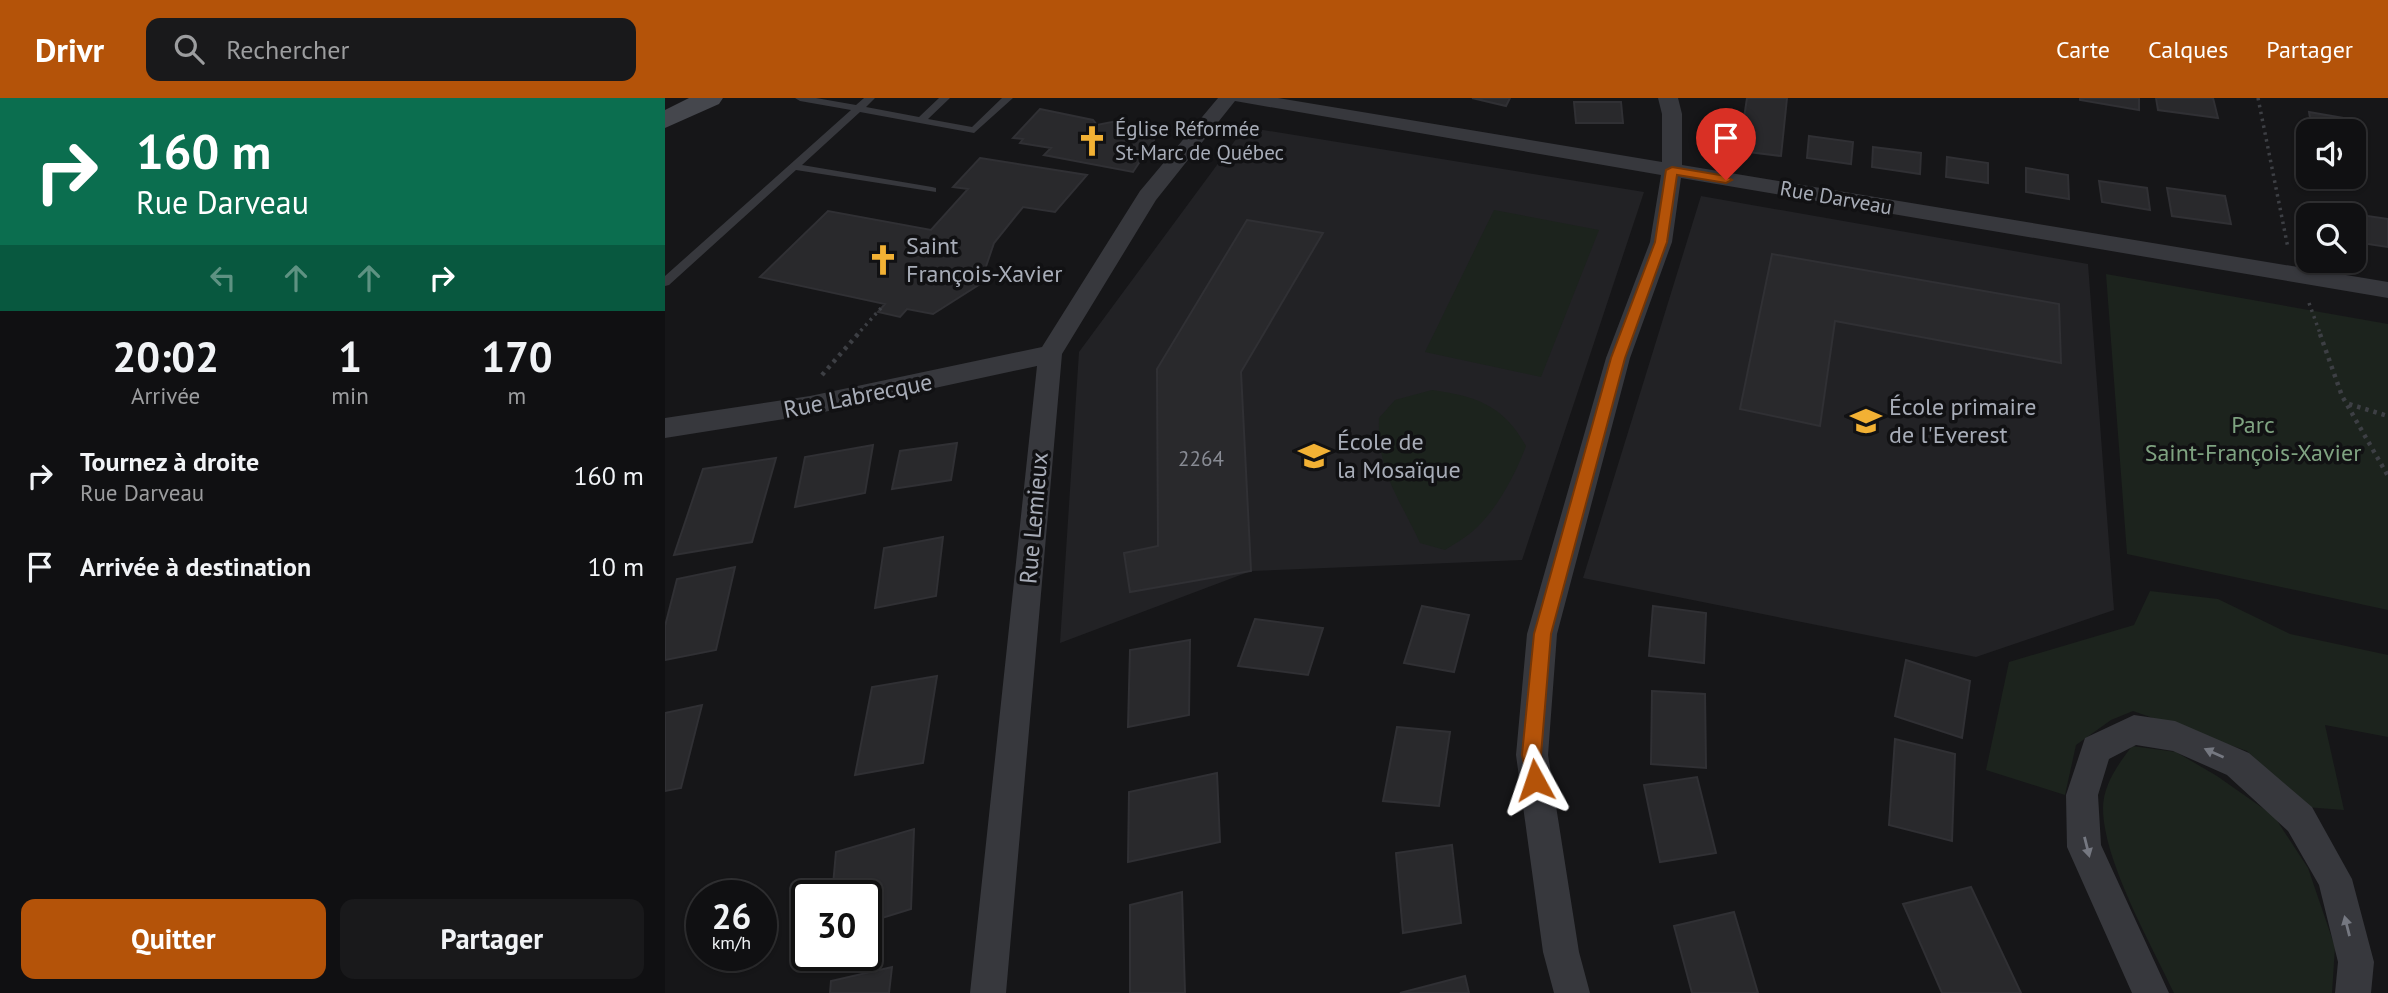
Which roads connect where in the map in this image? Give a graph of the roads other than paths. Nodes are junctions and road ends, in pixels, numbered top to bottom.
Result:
1 (710, 98) edge
2 (800, 98) edge
3 (870, 98) edge
4 (945, 98) edge
5 (1009, 98) edge
6 (1228, 98) edge
7 (1243, 98) edge
8 (1668, 98) edge
9 (857, 109) junction
10 (665, 120) edge
11 (920, 121) junction
12 (795, 167) junction
13 (1672, 170) junction
14 (932, 190) dead end
15 (665, 282) edge
16 (2388, 290) edge
17 (1050, 354) junction
18 (665, 428) edge
19 (988, 993) edge
20 (1572, 993) edge
21 (2151, 993) edge
22 (2353, 993) edge

1 - 10 main road
2 - 9 lane
3 - 9 lane
4 - 11 lane
5 - 11 lane
6 - 17 street, Rue Lemieux
7 - 13 street, Rue Darveau
8 - 13 street
9 - 11 lane
9 - 12 lane
12 - 14 lane
12 - 15 lane
13 - 16 street, Rue Darveau
13 - 20 street
17 - 18 street, Rue Labrecque
17 - 19 street, Rue Lemieux
22 -> 21 street

